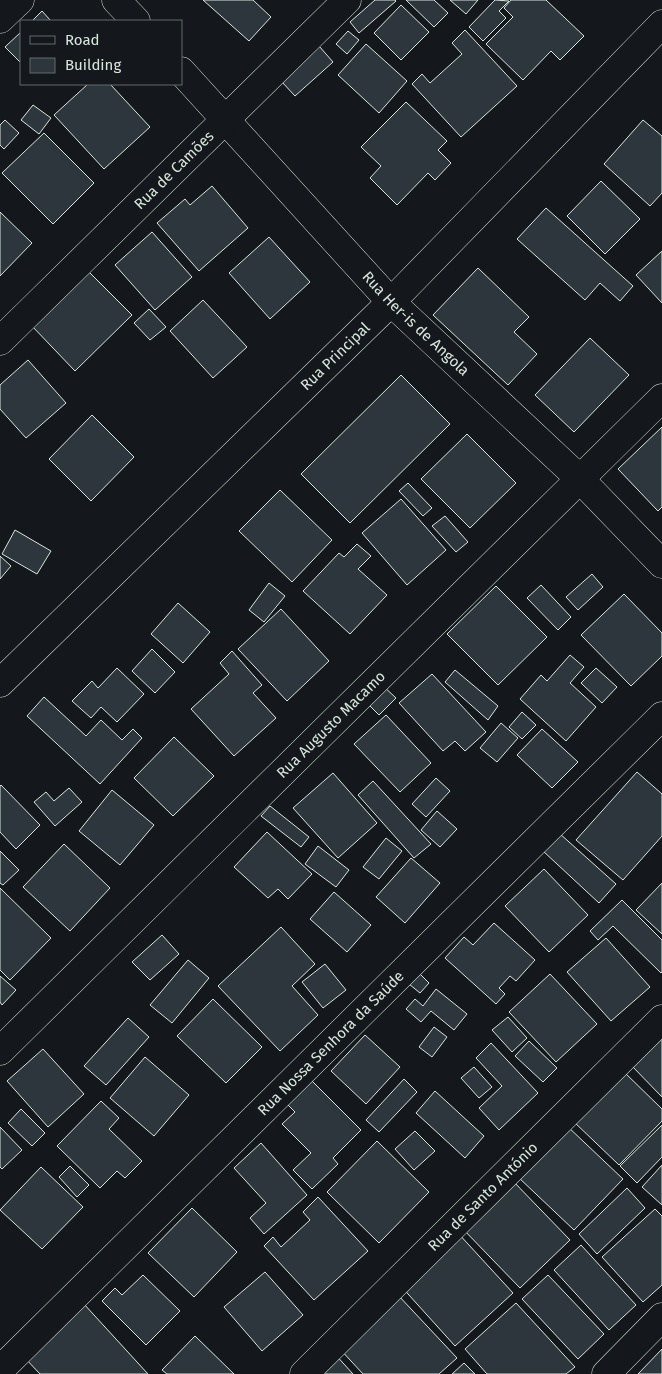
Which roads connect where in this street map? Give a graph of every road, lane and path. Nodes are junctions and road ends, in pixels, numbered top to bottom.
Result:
1 (20, 0) edge
2 (116, 0) edge
3 (347, 0) edge
4 (0, 19) edge
5 (135, 20) edge
6 (662, 24) edge
7 (182, 71) edge
8 (227, 120) junction
9 (392, 302) junction
10 (0, 341) edge
11 (662, 398) edge
12 (580, 479) junction
13 (662, 564) edge
14 (0, 683) edge
15 (662, 716) edge
16 (662, 1019) edge
17 (0, 1051) edge
18 (662, 1317) edge
19 (0, 1370) edge
20 (304, 1374) edge
21 (606, 1374) edge

1 - 4 street
2 - 5 street
3 - 8 street, Rua de Camões
6 - 9 street, Rua Principal
7 - 8 street, Rua Her-is de Angola
8 - 9 street, Rua Her-is de Angola
8 - 10 street, Rua de Camões
9 - 12 street, Rua Her-is de Angola
9 - 14 street, Rua Principal
11 - 12 street, Rua Augusto Macamo
12 - 13 street, Rua Her-is de Angola
12 - 17 street, Rua Augusto Macamo
15 - 19 street, Rua Nossa Senhora da Saúde
16 - 20 street, Rua de Santo António
18 - 21 street

